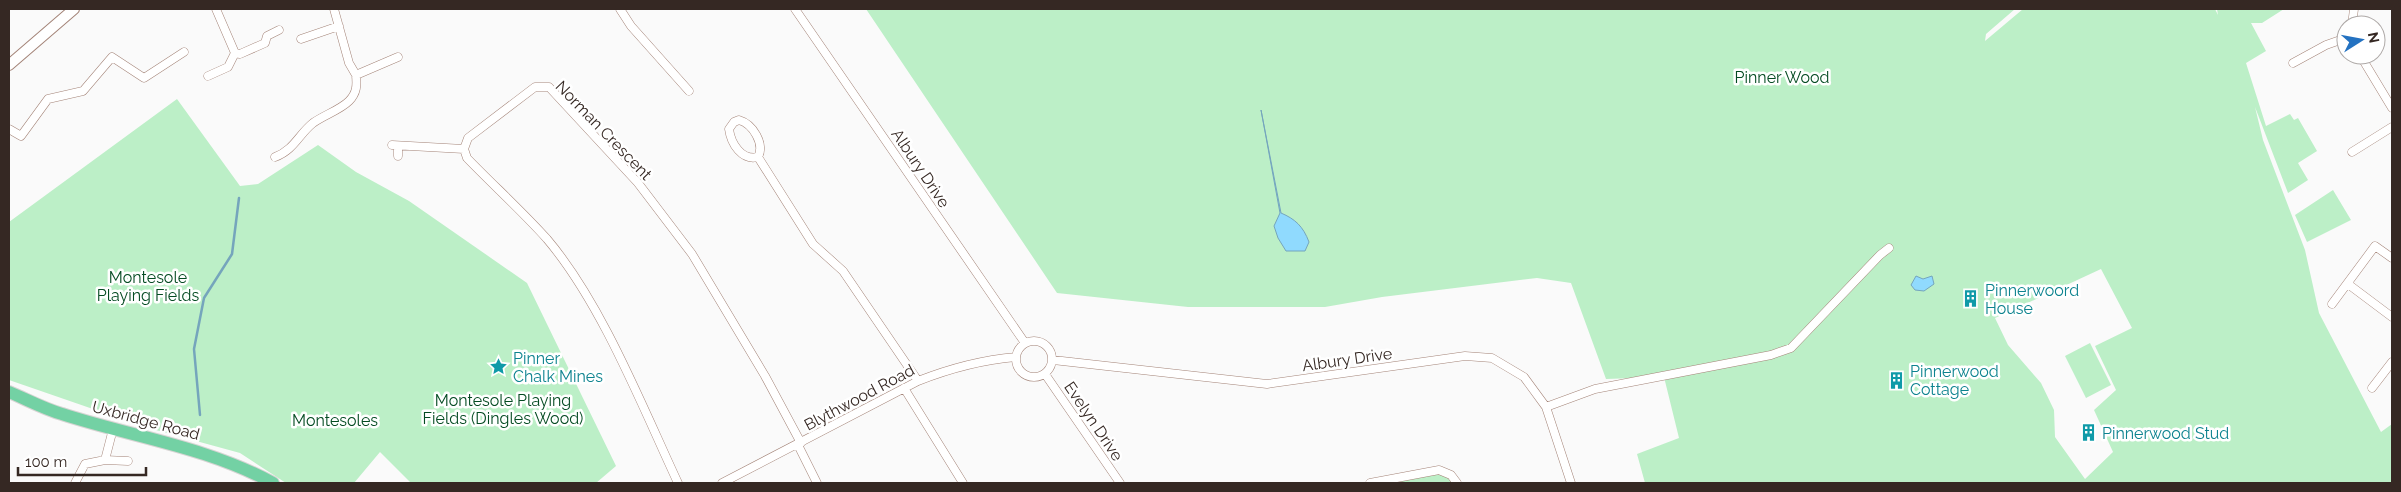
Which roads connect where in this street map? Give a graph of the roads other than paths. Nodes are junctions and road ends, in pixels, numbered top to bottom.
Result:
1 (74, 9) edge
2 (216, 9) edge
3 (334, 9) edge
4 (620, 9) edge
5 (795, 9) edge
6 (339, 26) junction
7 (279, 30) dead end
8 (301, 39) dead end
9 (2336, 42) edge
10 (184, 52) dead end
11 (235, 53) junction
12 (398, 57) dead end
13 (2293, 63) dead end
14 (9, 65) edge
15 (2366, 65) edge
16 (356, 75) junction
17 (208, 76) dead end
18 (689, 91) dead end
19 (2392, 108) edge
20 (2392, 127) edge
21 (9, 129) edge
22 (464, 149) junction
23 (2352, 152) dead end
24 (398, 156) dead end
25 (275, 157) dead end
26 (758, 157) junction
27 (1889, 248) dead end
28 (2392, 258) edge
29 (2348, 284) junction
30 (2332, 304) dead end
31 (2392, 317) edge
32 (1025, 343) junction
33 (1016, 357) junction
34 (1052, 360) junction
35 (2392, 362) edge
36 (1045, 374) junction
37 (918, 381) junction
38 (904, 388) junction
39 (2372, 388) dead end
40 (9, 392) edge
41 (1546, 407) junction
42 (112, 429) junction
43 (800, 444) junction
44 (105, 460) junction
45 (128, 461) dead end
46 (75, 483) edge
47 (273, 483) edge
48 (678, 483) edge
49 (722, 483) edge
50 (817, 483) edge
51 (964, 483) edge
52 (1120, 483) edge
53 (1370, 483) edge
54 (1456, 483) edge
55 (1571, 483) edge

1 - 14 street
2 - 11 street
3 - 6 street
4 - 18 street
5 - 32 street, Albury Drive
6 - 8 street
6 - 16 street
7 - 11 street
9 - 13 street
10 - 21 street
11 - 17 street
12 - 16 street
15 - 19 street
16 - 25 street
20 - 23 street
22 - 24 street
22 - 43 street, Norman Crescent
22 - 48 street
26 - 26 street
26 - 37 street
27 - 41 street
28 - 29 street
29 - 30 street
29 - 31 street
32 - 33 street
32 - 34 street
33 - 36 street
33 - 37 street, Blythwood Road
34 - 36 street
34 - 41 street, Albury Drive
35 - 39 street
36 - 52 street, Evelyn Drive
37 - 38 street, Blythwood Road
38 - 43 street, Blythwood Road
38 - 51 street
40 - 42 main road, Uxbridge Road
41 - 55 street, Albury Drive
42 - 44 street
42 - 47 main road, Uxbridge Road
43 - 49 street, Blythwood Road
43 - 50 street, Norman Crescent
44 - 45 street
44 - 46 street
53 - 54 street

